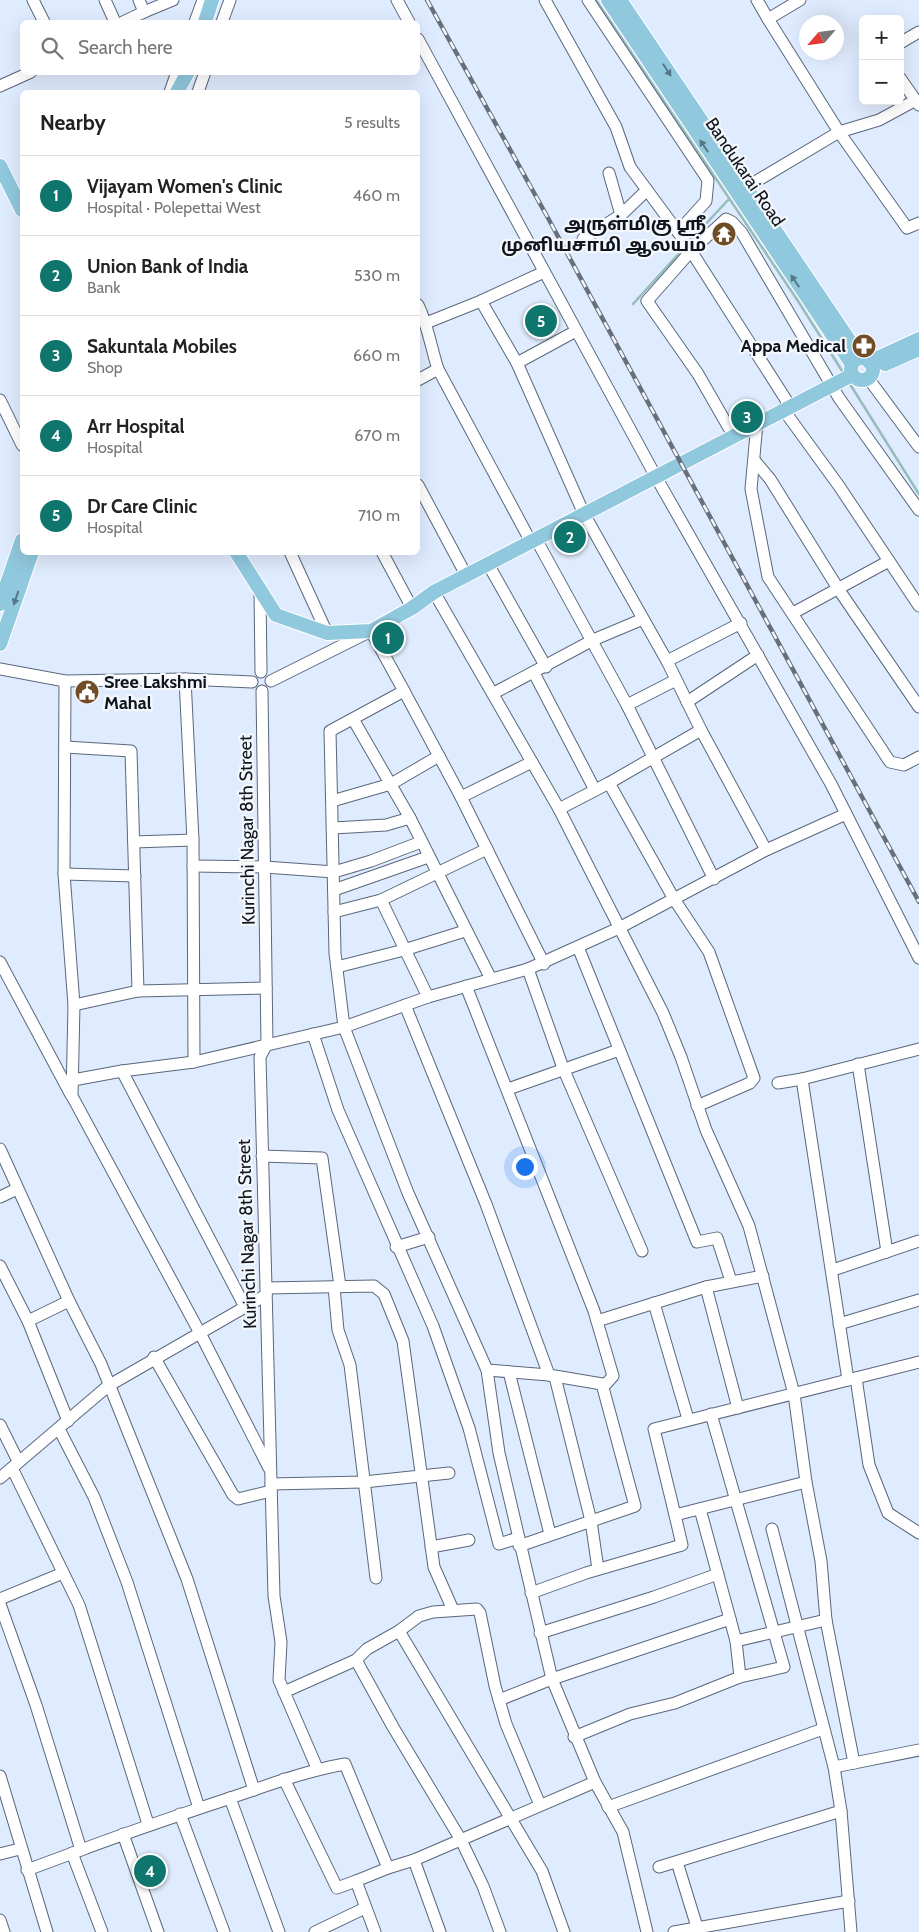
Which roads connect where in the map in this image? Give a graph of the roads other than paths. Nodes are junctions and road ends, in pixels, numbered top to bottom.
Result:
1 (33, 0) edge
2 (105, 0) edge
3 (139, 0) edge
4 (173, 0) edge
5 (203, 0) edge
6 (212, 0) edge
7 (230, 0) edge
8 (397, 0) edge
9 (546, 0) edge
10 (588, 0) edge
11 (608, 0) edge
12 (620, 0) edge
13 (757, 0) edge
14 (800, 0) edge
15 (144, 12) junction
16 (768, 19) junction
17 (43, 20) edge
18 (114, 20) edge
19 (127, 20) edge
20 (196, 20) edge
21 (205, 20) edge
22 (223, 20) edge
23 (408, 20) edge
24 (919, 32) edge
25 (904, 40) edge
26 (420, 43) edge
27 (24, 75) edge
28 (176, 75) edge
29 (186, 75) edge
30 (188, 75) edge
31 (204, 75) edge
32 (904, 84) edge
33 (0, 86) edge
34 (171, 90) edge
35 (178, 90) edge
36 (186, 90) edge
37 (199, 90) edge
38 (917, 103) edge
39 (839, 132) junction
40 (0, 166) edge
41 (609, 173) dead end
42 (745, 188) junction
43 (647, 190) junction
44 (20, 206) edge
45 (621, 215) junction
46 (919, 223) edge
47 (678, 232) junction
48 (583, 239) dead end
49 (688, 248) junction
50 (544, 272) junction
51 (481, 301) junction
52 (420, 310) edge
53 (426, 323) junction
54 (576, 331) junction
55 (919, 338) edge
56 (919, 350) edge
57 (517, 363) junction
58 (438, 369) junction
59 (855, 372) junction
60 (420, 379) edge
61 (0, 400) edge
62 (787, 408) junction
63 (757, 423) junction
64 (733, 435) junction
65 (20, 441) edge
66 (919, 447) edge
67 (754, 460) junction
68 (656, 477) junction
69 (420, 489) edge
70 (919, 510) edge
71 (584, 514) junction
72 (534, 541) junction
73 (20, 546) edge
74 (31, 555) edge
75 (238, 555) edge
76 (291, 555) edge
77 (384, 555) edge
78 (889, 561) junction
79 (488, 564) junction
80 (466, 575) junction
81 (260, 590) junction
82 (839, 590) junction
83 (434, 592) junction
84 (0, 604) edge
85 (919, 606) edge
86 (412, 608) junction
87 (793, 613) junction
88 (643, 619) junction
89 (740, 623) junction
90 (371, 631) junction
91 (327, 633) junction
92 (593, 640) junction
93 (0, 644) edge
94 (758, 655) junction
95 (667, 661) junction
96 (546, 667) junction
97 (0, 669) edge
98 (261, 672) junction
99 (534, 673) junction
100 (186, 679) junction
101 (676, 680) junction
102 (65, 681) junction
103 (252, 682) junction
104 (271, 682) junction
105 (262, 691) junction
106 (404, 691) junction
107 (494, 693) junction
108 (687, 702) junction
109 (627, 705) junction
110 (919, 707) edge
111 (353, 719) junction
112 (702, 730) junction
113 (65, 747) junction
114 (439, 756) junction
115 (919, 758) edge
116 (653, 759) junction
117 (532, 762) junction
118 (609, 783) junction
119 (391, 784) junction
120 (595, 790) junction
121 (461, 797) junction
122 (332, 801) junction
123 (559, 808) junction
124 (846, 814) junction
125 (410, 818) junction
126 (333, 828) junction
127 (192, 840) junction
128 (134, 842) junction
129 (421, 842) junction
130 (487, 849) junction
131 (766, 850) junction
132 (428, 857) junction
133 (193, 866) junction
134 (265, 867) junction
135 (334, 872) junction
136 (436, 872) junction
137 (64, 874) junction
138 (135, 876) junction
139 (714, 879) junction
140 (334, 890) junction
141 (674, 899) junction
142 (381, 900) junction
143 (334, 912) junction
144 (619, 928) junction
145 (465, 931) junction
146 (578, 947) junction
147 (404, 950) junction
148 (919, 958) edge
149 (0, 962) edge
150 (544, 964) junction
151 (337, 967) junction
152 (528, 969) junction
153 (491, 979) junction
154 (466, 986) junction
155 (266, 988) junction
156 (194, 990) junction
157 (138, 992) junction
158 (428, 996) junction
159 (405, 1004) junction
160 (74, 1005) junction
161 (344, 1027) junction
162 (313, 1034) junction
163 (267, 1044) junction
164 (919, 1049) edge
165 (619, 1050) junction
166 (194, 1062) junction
167 (858, 1064) junction
168 (563, 1068) junction
169 (122, 1071) junction
170 (802, 1079) junction
171 (73, 1080) junction
172 (778, 1083) dead end
173 (508, 1090) junction
174 (72, 1096) junction
175 (697, 1106) junction
176 (0, 1150) edge
177 (262, 1156) junction
178 (17, 1189) junction
179 (0, 1197) edge
180 (429, 1237) junction
181 (919, 1241) edge
182 (396, 1247) junction
183 (642, 1251) dead end
184 (886, 1252) junction
185 (0, 1266) edge
186 (833, 1270) junction
187 (763, 1276) junction
188 (731, 1281) junction
189 (337, 1286) junction
190 (706, 1287) junction
191 (266, 1291) junction
192 (919, 1300) edge
193 (69, 1301) junction
194 (654, 1303) junction
195 (245, 1307) junction
196 (28, 1321) junction
197 (597, 1321) junction
198 (839, 1324) junction
199 (200, 1334) junction
200 (154, 1357) junction
201 (919, 1362) edge
202 (487, 1370) junction
203 (509, 1372) junction
204 (552, 1376) junction
205 (852, 1379) junction
206 (602, 1384) junction
207 (108, 1386) junction
208 (794, 1394) junction
209 (738, 1408) junction
210 (711, 1414) junction
211 (688, 1419) junction
212 (0, 1425) edge
213 (63, 1425) junction
214 (15, 1464) junction
215 (271, 1471) junction
216 (449, 1473) dead end
217 (422, 1477) junction
218 (0, 1478) edge
219 (364, 1482) junction
220 (806, 1482) junction
221 (271, 1487) junction
222 (737, 1499) junction
223 (700, 1509) junction
224 (675, 1515) junction
225 (591, 1521) junction
226 (772, 1529) dead end
227 (919, 1533) edge
228 (550, 1534) junction
229 (469, 1540) dead end
230 (518, 1542) junction
231 (431, 1546) junction
232 (598, 1569) junction
233 (63, 1574) junction
234 (718, 1574) junction
235 (376, 1578) dead end
236 (531, 1593) junction
237 (0, 1599) edge
238 (0, 1604) edge
239 (454, 1610) junction
240 (730, 1619) junction
241 (826, 1620) junction
242 (799, 1627) junction
243 (398, 1631) junction
244 (775, 1632) junction
245 (540, 1633) junction
246 (736, 1641) junction
247 (356, 1660) junction
248 (740, 1677) junction
249 (552, 1679) junction
250 (284, 1692) junction
251 (499, 1700) junction
252 (823, 1730) junction
253 (574, 1736) junction
254 (919, 1750) edge
255 (854, 1763) junction
256 (834, 1767) junction
257 (318, 1768) junction
258 (0, 1776) edge
259 (284, 1779) junction
260 (596, 1782) junction
261 (254, 1790) junction
262 (230, 1798) junction
263 (540, 1805) junction
264 (199, 1808) junction
265 (608, 1808) junction
266 (841, 1811) junction
267 (180, 1814) junction
268 (511, 1820) junction
269 (148, 1824) junction
270 (124, 1834) junction
271 (462, 1840) junction
272 (20, 1849) junction
273 (76, 1851) junction
274 (0, 1854) edge
275 (414, 1860) junction
276 (677, 1862) junction
277 (660, 1867) dead end
278 (388, 1868) junction
279 (27, 1870) junction
280 (356, 1881) junction
281 (849, 1901) junction
282 (366, 1908) junction
283 (0, 1920) edge
284 (697, 1927) junction
285 (4, 1932) edge
286 (47, 1932) edge
287 (102, 1932) edge
288 (158, 1932) edge
289 (224, 1932) edge
290 (279, 1932) edge
291 (315, 1932) edge
292 (375, 1932) edge
293 (440, 1932) edge
294 (500, 1932) edge
295 (564, 1932) edge
296 (647, 1932) edge
297 (674, 1932) edge
298 (851, 1932) edge

1 - 17 street
2 - 18 street
3 - 15 street
4 - 15 street
5 - 20 street
6 - 21 main road
7 - 22 street
8 - 23 street
9 - 43 street
10 - 47 street
59 -> 11 main road, Bandukarai Road
12 -> 42 main road, Bandukarai Road
13 - 16 street
14 - 16 street
15 - 19 street
16 - 39 street
24 - 25 street
26 - 50 street
27 - 33 street
28 - 34 street
29 - 35 main road
30 - 36 main road
31 - 37 street
32 - 38 street
38 - 39 street
39 - 42 street
39 - 46 street
40 - 44 main road
41 - 45 street
42 - 59 main road, Bandukarai Road
43 - 45 street
43 - 47 street
45 - 48 street
47 - 49 street
49 - 59 street
49 - 62 street
49 - 64 street
50 - 51 street
50 - 54 street
51 - 53 street
51 - 57 street
52 - 53 street
53 - 58 street
54 - 57 street
54 - 68 street
55 - 59 main road
56 - 59 main road
57 - 71 street
58 - 60 street
58 - 72 street
59 - 62 main road
59 - 66 street
59 - 70 street
61 - 65 street
62 - 63 main road
62 - 78 street
63 - 64 main road
63 - 67 street
64 - 68 main road
67 - 82 street
67 - 87 street
68 - 71 main road
68 - 89 street
69 - 80 street
71 - 72 main road
71 - 88 street
72 - 79 main road
72 - 92 street
73 - 84 main road
74 -> 93 main road
75 - 81 main road
76 - 91 street
77 - 86 street
78 - 82 street
78 - 85 street
79 - 80 main road
79 - 96 street
80 - 83 main road
81 - 91 main road
81 - 98 street
82 - 87 street
82 - 110 street
83 - 86 main road
83 - 107 street
86 - 90 main road
87 - 115 street
88 - 92 street
88 - 95 street
89 - 94 street
89 - 95 street
90 - 91 main road
90 - 104 street
90 - 106 street
92 - 96 street
92 - 109 street
94 - 108 street
94 - 124 street
95 - 101 street
96 - 99 street
97 - 102 street
98 - 103 street
98 - 104 street
99 - 107 street
99 - 120 street
100 - 102 street
100 - 103 street
100 - 127 street
101 - 108 street
101 - 109 street
102 - 113 street
103 - 105 street
104 - 105 street
105 - 134 street, Kurinchi Nagar 8th Street
106 - 111 street
106 - 114 street
107 - 117 street
108 - 112 street
109 - 116 street
111 - 119 street
111 - 122 street
112 - 116 street
112 - 131 street
113 - 128 street
113 - 137 street
114 - 119 street
114 - 121 street
116 - 118 street
116 - 139 street
117 - 121 street
117 - 123 street
118 - 120 street
118 - 141 street
119 - 122 street
119 - 125 street
120 - 123 street
121 - 130 street
122 - 126 street
123 - 144 street
124 - 131 street
124 - 148 street
125 - 126 street
125 - 129 street
126 - 135 street
127 - 128 street
127 - 133 street
128 - 138 street
129 - 132 street
129 - 135 street
130 - 136 street
130 - 150 street
131 - 139 street
132 - 136 street
132 - 140 street
133 - 134 street
133 - 156 street
134 - 135 street
134 - 155 street, Kurinchi Nagar 8th Street
135 - 140 street
136 - 142 street
136 - 145 street
137 - 138 street
137 - 160 street
138 - 157 street
139 - 141 street
140 - 143 street
141 - 144 street
141 - 175 street
142 - 143 street
142 - 147 street
143 - 151 street
144 - 146 street
144 - 175 street
145 - 147 street
145 - 153 street
146 - 150 street
146 - 165 street
147 - 151 street
147 - 158 street
149 - 174 street
150 - 152 street
151 - 161 street
152 - 153 street
152 - 168 street
153 - 154 street
154 - 158 street
154 - 173 street
155 - 156 street
155 - 163 street, Kurinchi Nagar 8th Street
156 - 157 street
156 - 166 street
157 - 160 street
158 - 159 street
159 - 161 street
159 - 204 street
160 - 171 street
161 - 162 street
161 - 180 street
162 - 163 street
162 - 182 street
163 - 166 street
163 - 177 street, Kurinchi Nagar 8th Street
164 - 167 street
165 - 168 street
165 - 188 street
166 - 169 street
167 - 170 street
167 - 184 street
168 - 173 street
168 - 183 street
169 - 171 street
169 - 195 street
170 - 172 street
170 - 186 street
171 - 174 street
173 - 197 street
174 - 199 street
175 - 187 street
176 - 178 street
177 - 189 street
177 - 191 street, Kurinchi Nagar 8th Street
178 - 179 street
178 - 193 street
180 - 182 street
180 - 202 street
181 - 184 street
182 - 230 street
184 - 186 street
185 - 196 street
186 - 198 street
187 - 188 street
187 - 208 street
188 - 190 street
189 - 191 street
189 - 217 street
189 - 219 street
190 - 194 street
190 - 209 street
191 - 195 street
191 - 215 street, Kurinchi Nagar 8th Street
192 - 198 street
193 - 196 street
193 - 207 street
194 - 197 street
194 - 211 street
195 - 199 street
196 - 213 street
197 - 206 street
198 - 205 street
199 - 200 street
199 - 215 street
200 - 207 street
200 - 221 street
201 - 205 street
202 - 203 street
202 - 230 street
203 - 204 street
203 - 228 street
204 - 206 street
204 - 225 street
205 - 208 street
205 - 227 street
206 - 225 street
207 - 213 street
207 - 261 street
208 - 209 street
208 - 220 street
209 - 210 street
210 - 211 street
210 - 222 street
211 - 224 street
212 - 214 street
213 - 214 street
213 - 264 street
214 - 218 street
214 - 233 street
215 - 221 street, Kurinchi Nagar 8th Street
216 - 217 street
217 - 219 street
217 - 231 street
219 - 221 street
219 - 235 street
220 - 222 street
220 - 241 street
221 - 250 street, Kurinchi Nagar 8th Street
222 - 223 street
222 - 244 street
223 - 224 street
223 - 234 street
224 - 232 street
225 - 228 street
225 - 232 street
226 - 242 street
228 - 230 street
229 - 231 street
230 - 236 street
231 - 239 street
232 - 236 street
233 - 237 street
233 - 269 street
234 - 240 street
234 - 245 street
236 - 245 street
238 - 273 street
239 - 243 street
239 - 251 street
240 - 246 street
240 - 249 street
241 - 242 street
241 - 255 street
242 - 244 street
242 - 252 street
243 - 247 street
243 - 268 street
244 - 246 street
244 - 248 street
245 - 249 street
246 - 248 street
247 - 250 street
247 - 271 street
248 - 253 street
249 - 251 street
249 - 253 street
250 - 257 street, Kurinchi Nagar 8th Street
251 - 263 street
252 - 256 street
252 - 265 street
253 - 260 street
254 - 255 street
255 - 256 street
256 - 266 street
257 - 259 street
257 - 278 street
258 - 272 street
259 - 261 street
259 - 280 street
260 - 263 street
260 - 265 street
261 - 262 street
262 - 264 street
262 - 290 street
263 - 268 street
264 - 267 street
265 - 296 street
266 - 276 street
266 - 281 street
267 - 269 street
267 - 289 street
268 - 271 street
268 - 295 street
269 - 270 street
270 - 273 street
270 - 288 street
271 - 275 street
271 - 294 street
272 - 274 street
272 - 279 street
273 - 279 street
273 - 287 street
275 - 278 street
275 - 293 street
276 - 277 street
276 - 284 street
278 - 280 street
279 - 286 street
280 - 282 street
281 - 284 street
281 - 298 street
282 - 291 street
282 - 292 street
283 - 285 street
284 - 297 street

